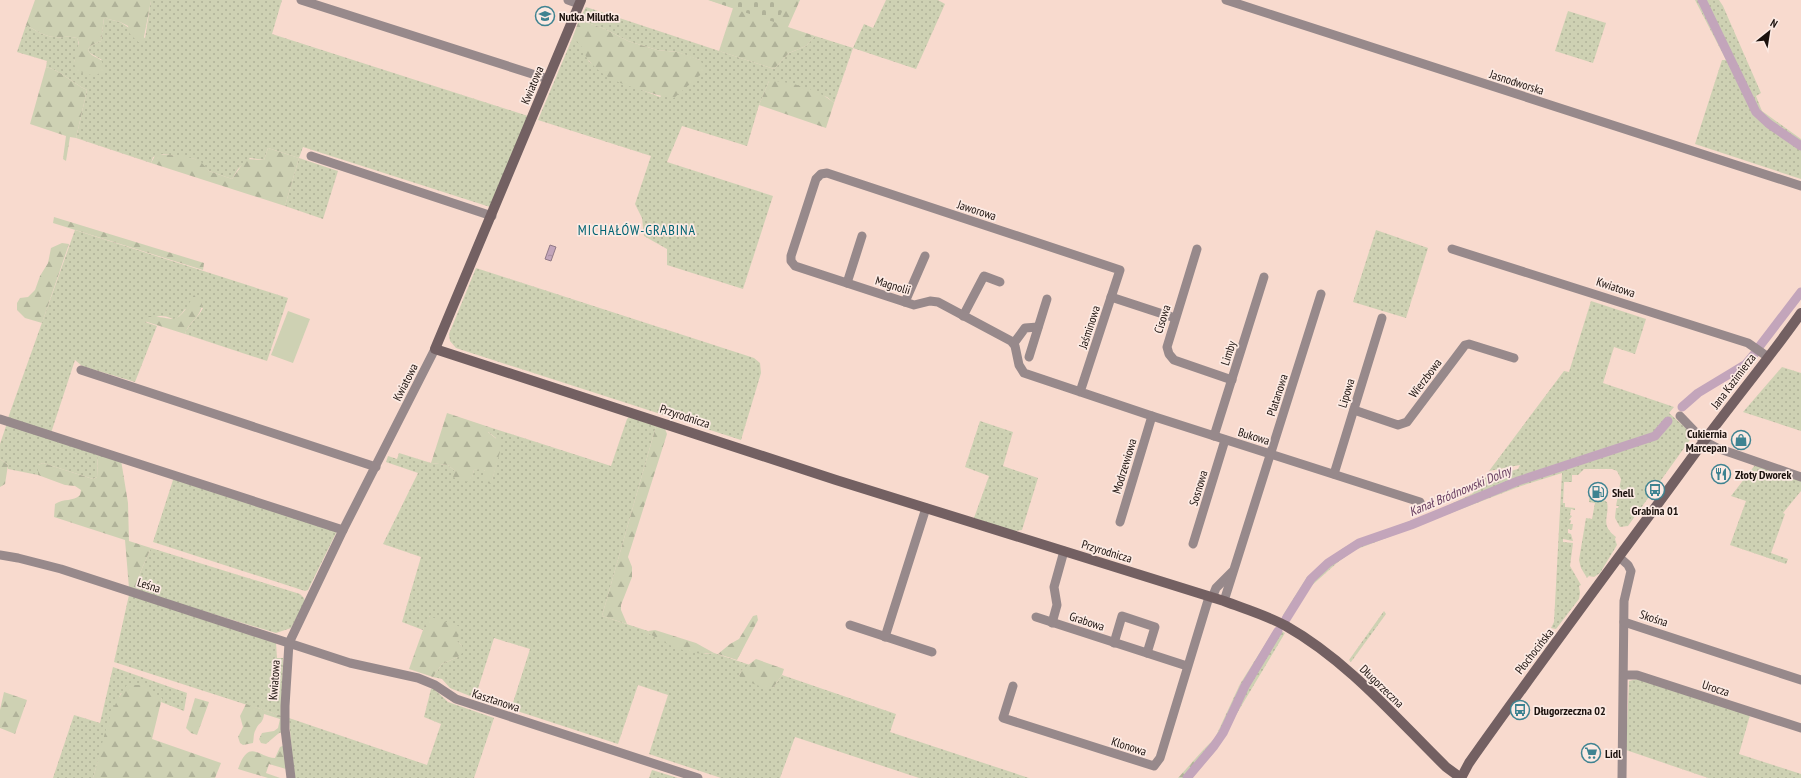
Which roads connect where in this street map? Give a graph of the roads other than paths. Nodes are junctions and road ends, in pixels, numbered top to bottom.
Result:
1 (301, 0) edge
2 (568, 0) edge
3 (1226, 0) edge
4 (580, 2) edge
5 (548, 79) junction
6 (311, 156) dead end
7 (827, 173) joint
8 (1801, 186) edge
9 (492, 216) junction
10 (862, 236) dead end
11 (1197, 248) dead end
12 (1452, 249) dead end
13 (925, 256) dead end
14 (1120, 270) joint
15 (1264, 277) dead end
16 (1000, 282) dead end
17 (847, 284) junction
18 (1321, 294) dead end
19 (1111, 297) junction
20 (1047, 299) dead end
21 (905, 302) junction
22 (1801, 314) edge
23 (964, 316) junction
24 (1175, 318) junction
25 (1382, 318) dead end
26 (1038, 327) junction
27 (1014, 343) junction
28 (436, 349) junction
29 (1029, 357) dead end
30 (1768, 357) junction
31 (1514, 358) dead end
32 (81, 370) dead end
33 (1232, 380) junction
34 (1080, 392) junction
35 (1354, 410) junction
36 (1152, 416) junction
37 (1680, 416) dead end
38 (0, 419) edge
39 (1214, 436) junction
40 (1225, 440) junction
41 (1704, 441) junction
42 (1270, 454) junction
43 (376, 467) junction
44 (1334, 474) junction
45 (1801, 477) edge
46 (1420, 502) dead end
47 (926, 508) junction
48 (1120, 522) dead end
49 (344, 530) junction
50 (1630, 542) joint
51 (1193, 544) dead end
52 (1064, 552) junction
53 (0, 556) edge
54 (1619, 556) junction
55 (1233, 571) junction
56 (1211, 597) junction
57 (1224, 601) junction
58 (1036, 617) dead end
59 (1052, 622) junction
60 (1278, 622) joint
61 (1624, 622) junction
62 (850, 625) dead end
63 (885, 637) junction
64 (289, 643) junction
65 (1114, 643) junction
66 (932, 652) dead end
67 (1147, 653) junction
68 (1187, 666) junction
69 (1624, 675) junction
70 (1801, 680) edge
71 (1013, 686) dead end
72 (1801, 728) edge
73 (291, 778) edge
74 (698, 778) edge
75 (1461, 778) edge
76 (1622, 778) edge

1 - 5 street
2 - 4 street
3 - 8 street, Jasnodworska
4 - 5 street, Kwiatowa
5 - 9 street, Kwiatowa
6 - 9 street
7 - 14 street, Jaworowa
7 - 17 street, Magnolii
9 - 28 street, Kwiatowa
10 - 17 street
11 - 24 street, Cisowa
12 - 30 street, Kwiatowa
13 - 21 street
14 - 19 street, Jaśminowa
15 - 33 street, Limby
16 - 23 street
17 - 21 street, Magnolii
18 - 42 street, Platanowa
19 - 24 street
19 - 34 street, Jaśminowa
20 - 26 street
21 - 23 street, Magnolii
22 - 30 street, Jana Kazimierza
23 - 27 street, Magnolii
24 - 33 street, Cisowa
25 - 35 street, Lipowa
26 - 27 street
26 - 29 street
27 - 34 street
28 - 43 street, Kwiatowa
28 - 47 street, Przyrodnicza
30 - 41 street, Jana Kazimierza
31 - 35 street, Wierzbowa
32 - 43 street
33 - 39 street, Limby
34 - 36 street, Bukowa
35 - 44 street, Lipowa
36 - 39 street, Bukowa
36 - 48 street, Modrzewiowa
37 - 41 street
38 - 49 street
39 - 40 street, Bukowa
40 - 42 street, Bukowa
40 - 51 street, Sosnowa
41 - 45 street
41 - 50 street, Jana Kazimierza
42 - 44 street, Bukowa
42 - 55 street, Platanowa
43 - 49 street, Kwiatowa
44 - 46 street, Bukowa
47 - 52 street, Przyrodnicza
47 - 63 street
49 - 64 street, Kwiatowa
50 - 54 street, Płochocińska
52 - 56 street, Przyrodnicza
52 - 59 street, Grabowa
53 - 64 street, Leśna
54 - 61 street
54 - 75 street, Płochocińska
55 - 56 street, Platanowa
55 - 57 street, Platanowa
56 - 57 street, Przyrodnicza
56 - 68 street, Klonowa
57 - 60 street, Przyrodnicza
58 - 59 street, Grabowa
59 - 65 street, Grabowa
60 - 75 street, Długorzeczna
61 - 69 street, Skośna
61 - 70 street, Skośna
62 - 63 street
63 - 66 street
64 - 73 street, Kwiatowa
64 - 74 street, Kasztanowa
65 - 67 street, Grabowa
65 - 67 street, Grabowa
67 - 68 street, Grabowa
68 - 71 street, Klonowa
69 - 72 street, Urocza
69 - 76 street, Skośna

